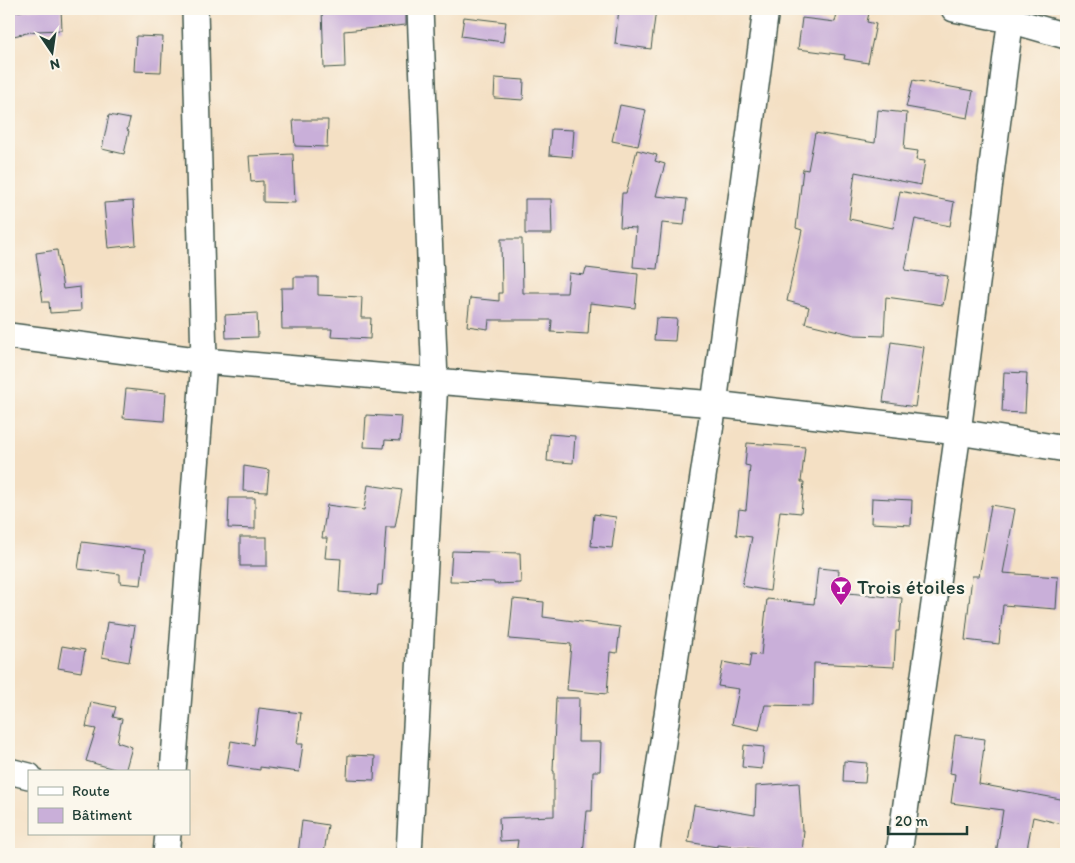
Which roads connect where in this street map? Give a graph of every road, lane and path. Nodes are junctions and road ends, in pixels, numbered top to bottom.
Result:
1 (195, 9) edge
2 (420, 9) edge
3 (766, 9) edge
4 (954, 9) edge
5 (1011, 14) edge
6 (1066, 36) edge
7 (9, 336) edge
8 (204, 361) junction
9 (435, 381) junction
10 (714, 404) junction
11 (958, 432) junction
12 (1066, 449) edge
13 (173, 770) edge
14 (9, 771) edge
15 (28, 776) edge
16 (168, 836) edge
17 (166, 854) edge
18 (409, 854) edge
19 (646, 854) edge
20 (899, 854) edge

1 - 8 street
2 - 9 street
3 - 10 street
4 - 5 street
5 - 6 street
5 - 11 street
7 - 8 street
8 - 9 street
8 - 13 street
9 - 10 street
9 - 18 street
10 - 11 street
10 - 19 street
11 - 12 street
11 - 20 street
14 - 15 street
16 - 17 street

